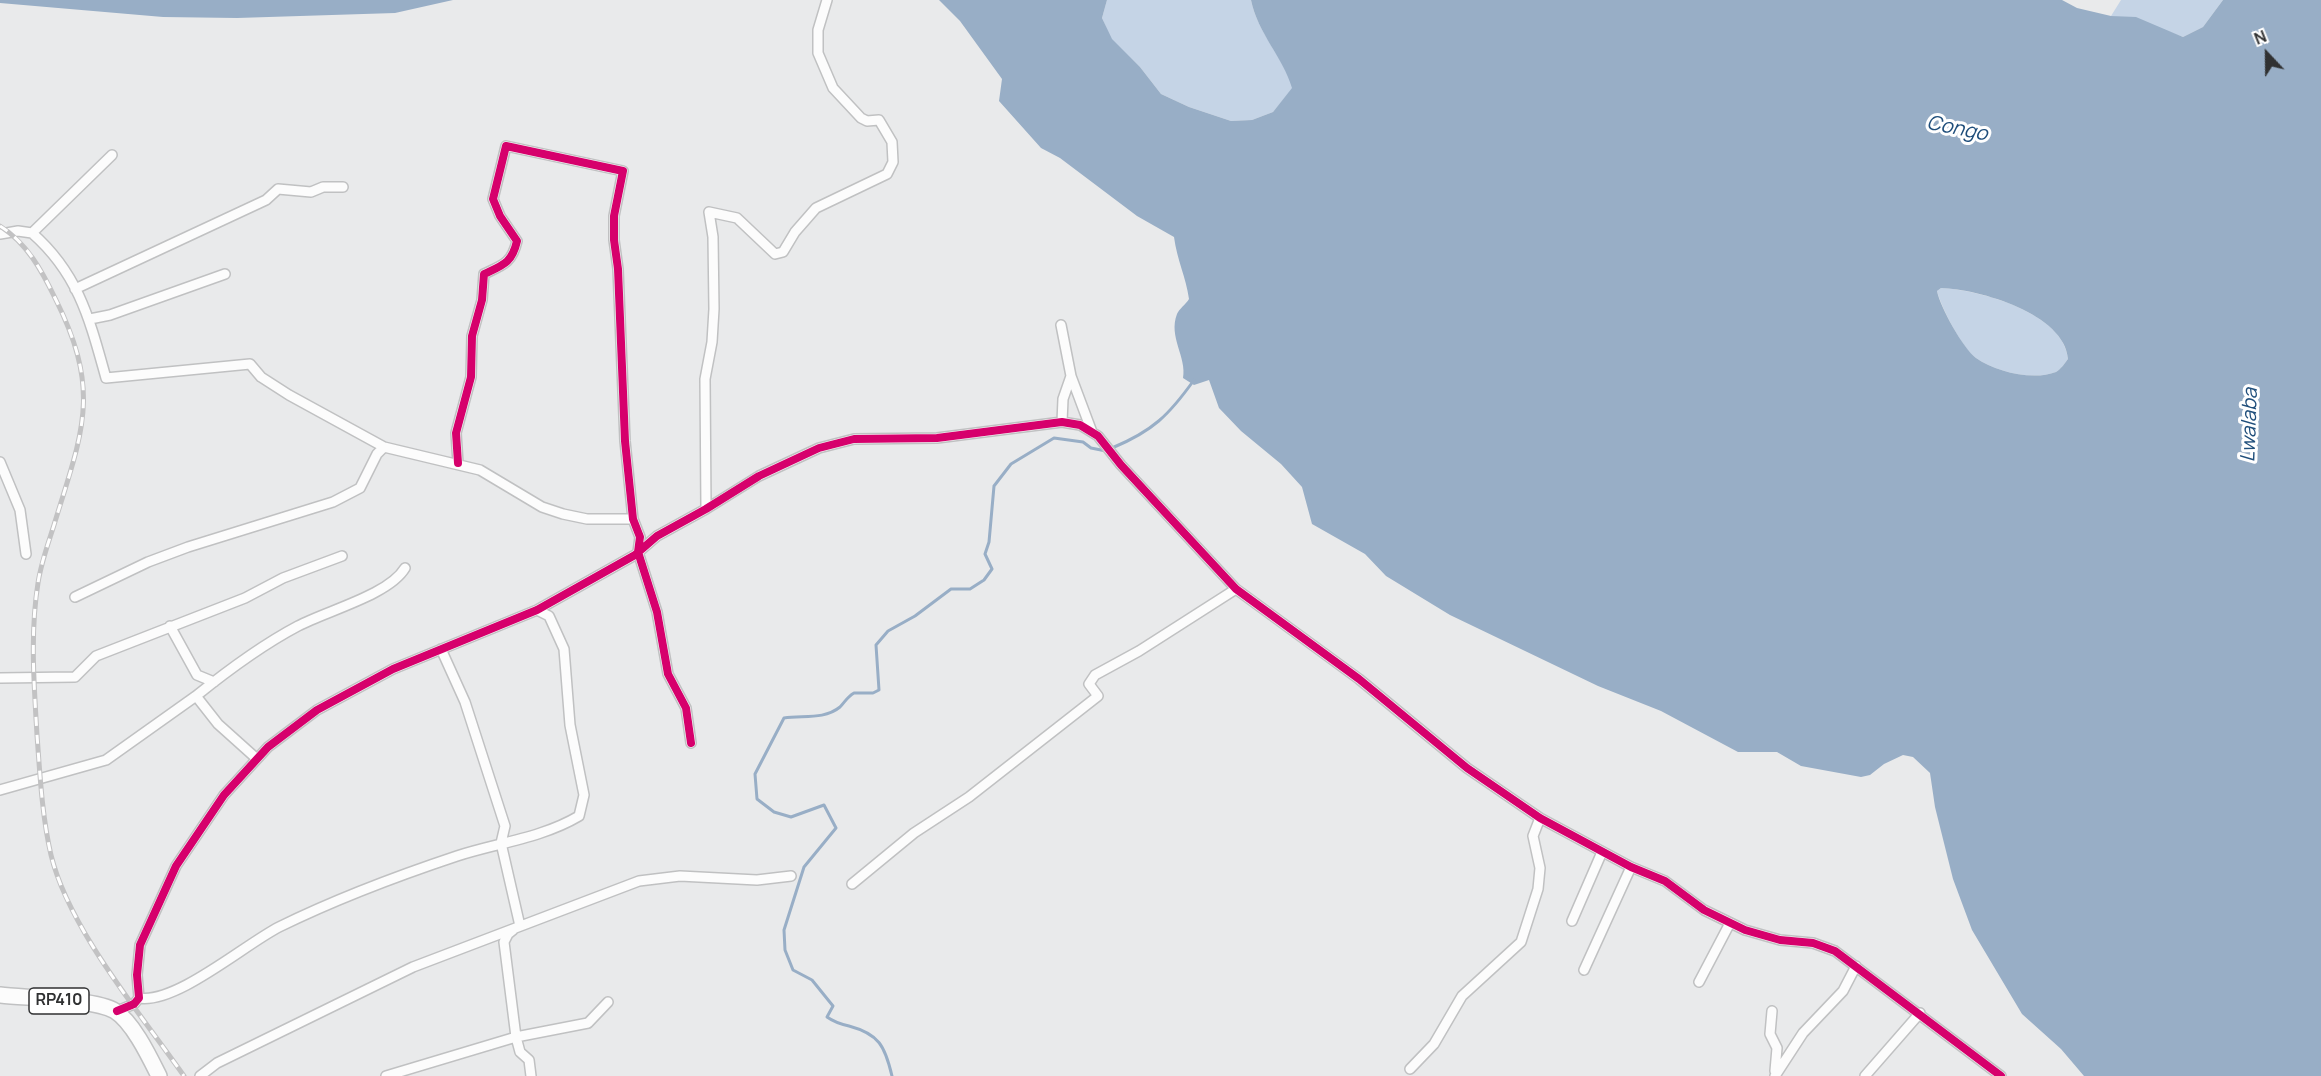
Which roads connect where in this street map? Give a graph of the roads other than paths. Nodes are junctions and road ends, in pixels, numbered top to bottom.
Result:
1 (827, 0) edge
2 (112, 155) dead end
3 (343, 187) dead end
4 (32, 233) junction
5 (0, 234) edge
6 (225, 274) dead end
7 (75, 289) junction
8 (90, 319) junction
9 (1061, 325) dead end
10 (1071, 376) junction
11 (1062, 422) junction
12 (1092, 432) junction
13 (384, 447) junction
14 (0, 462) edge
15 (458, 463) junction
16 (4, 483) edge
17 (706, 509) junction
18 (633, 519) junction
19 (638, 552) junction
20 (26, 554) dead end
21 (342, 556) dead end
22 (405, 568) dead end
23 (1236, 588) junction
24 (75, 597) dead end
25 (537, 610) junction
26 (170, 626) junction
27 (441, 649) junction
28 (0, 678) edge
29 (214, 682) junction
30 (196, 696) junction
31 (692, 743) dead end
32 (257, 759) junction
33 (0, 790) edge
34 (1540, 818) junction
35 (501, 843) junction
36 (1602, 852) junction
37 (1631, 867) junction
38 (790, 876) dead end
39 (852, 884) dead end
40 (1572, 921) dead end
41 (1730, 923) junction
42 (520, 926) junction
43 (1856, 966) junction
44 (1584, 970) dead end
45 (1700, 982) dead end
46 (0, 995) edge
47 (139, 998) junction
48 (608, 1002) dead end
49 (117, 1011) junction
50 (1772, 1011) dead end
51 (1920, 1013) junction
52 (516, 1037) junction
53 (1410, 1069) dead end
54 (159, 1076) edge
55 (200, 1076) edge
56 (386, 1076) edge
57 (531, 1076) edge
58 (1774, 1076) edge
59 (1865, 1076) edge
60 (2001, 1076) edge

1 - 17 street
2 - 4 street
3 - 7 street
4 - 5 street
4 - 7 street
6 - 8 street
7 - 8 street
8 - 13 street
9 - 10 street
10 - 11 street
10 - 12 street
11 - 12 street
11 - 17 street
12 - 23 street
13 - 15 street
13 - 24 street
14 - 16 street
15 - 18 street
15 - 18 street
16 - 20 street
17 - 19 street
18 - 19 street
19 - 25 street
19 - 31 street
21 - 26 street
22 - 29 street
23 - 34 street
23 - 39 street
25 - 27 street
25 - 35 street
26 - 28 street
26 - 29 street
27 - 32 street
27 - 35 street
29 - 30 street
30 - 32 street
30 - 33 street
32 - 47 street
34 - 36 street
34 - 53 street
35 - 42 street
35 - 47 street
36 - 37 street
36 - 40 street
37 - 41 street
37 - 44 street
38 - 42 street
41 - 43 street
41 - 45 street
42 - 52 street
42 - 55 street
43 - 51 street
43 - 58 street
46 - 49 main road, RP410
47 - 49 street
48 - 52 street
49 - 54 main road
50 - 58 street
51 - 59 street
51 - 60 street
52 - 56 street
52 - 57 street

